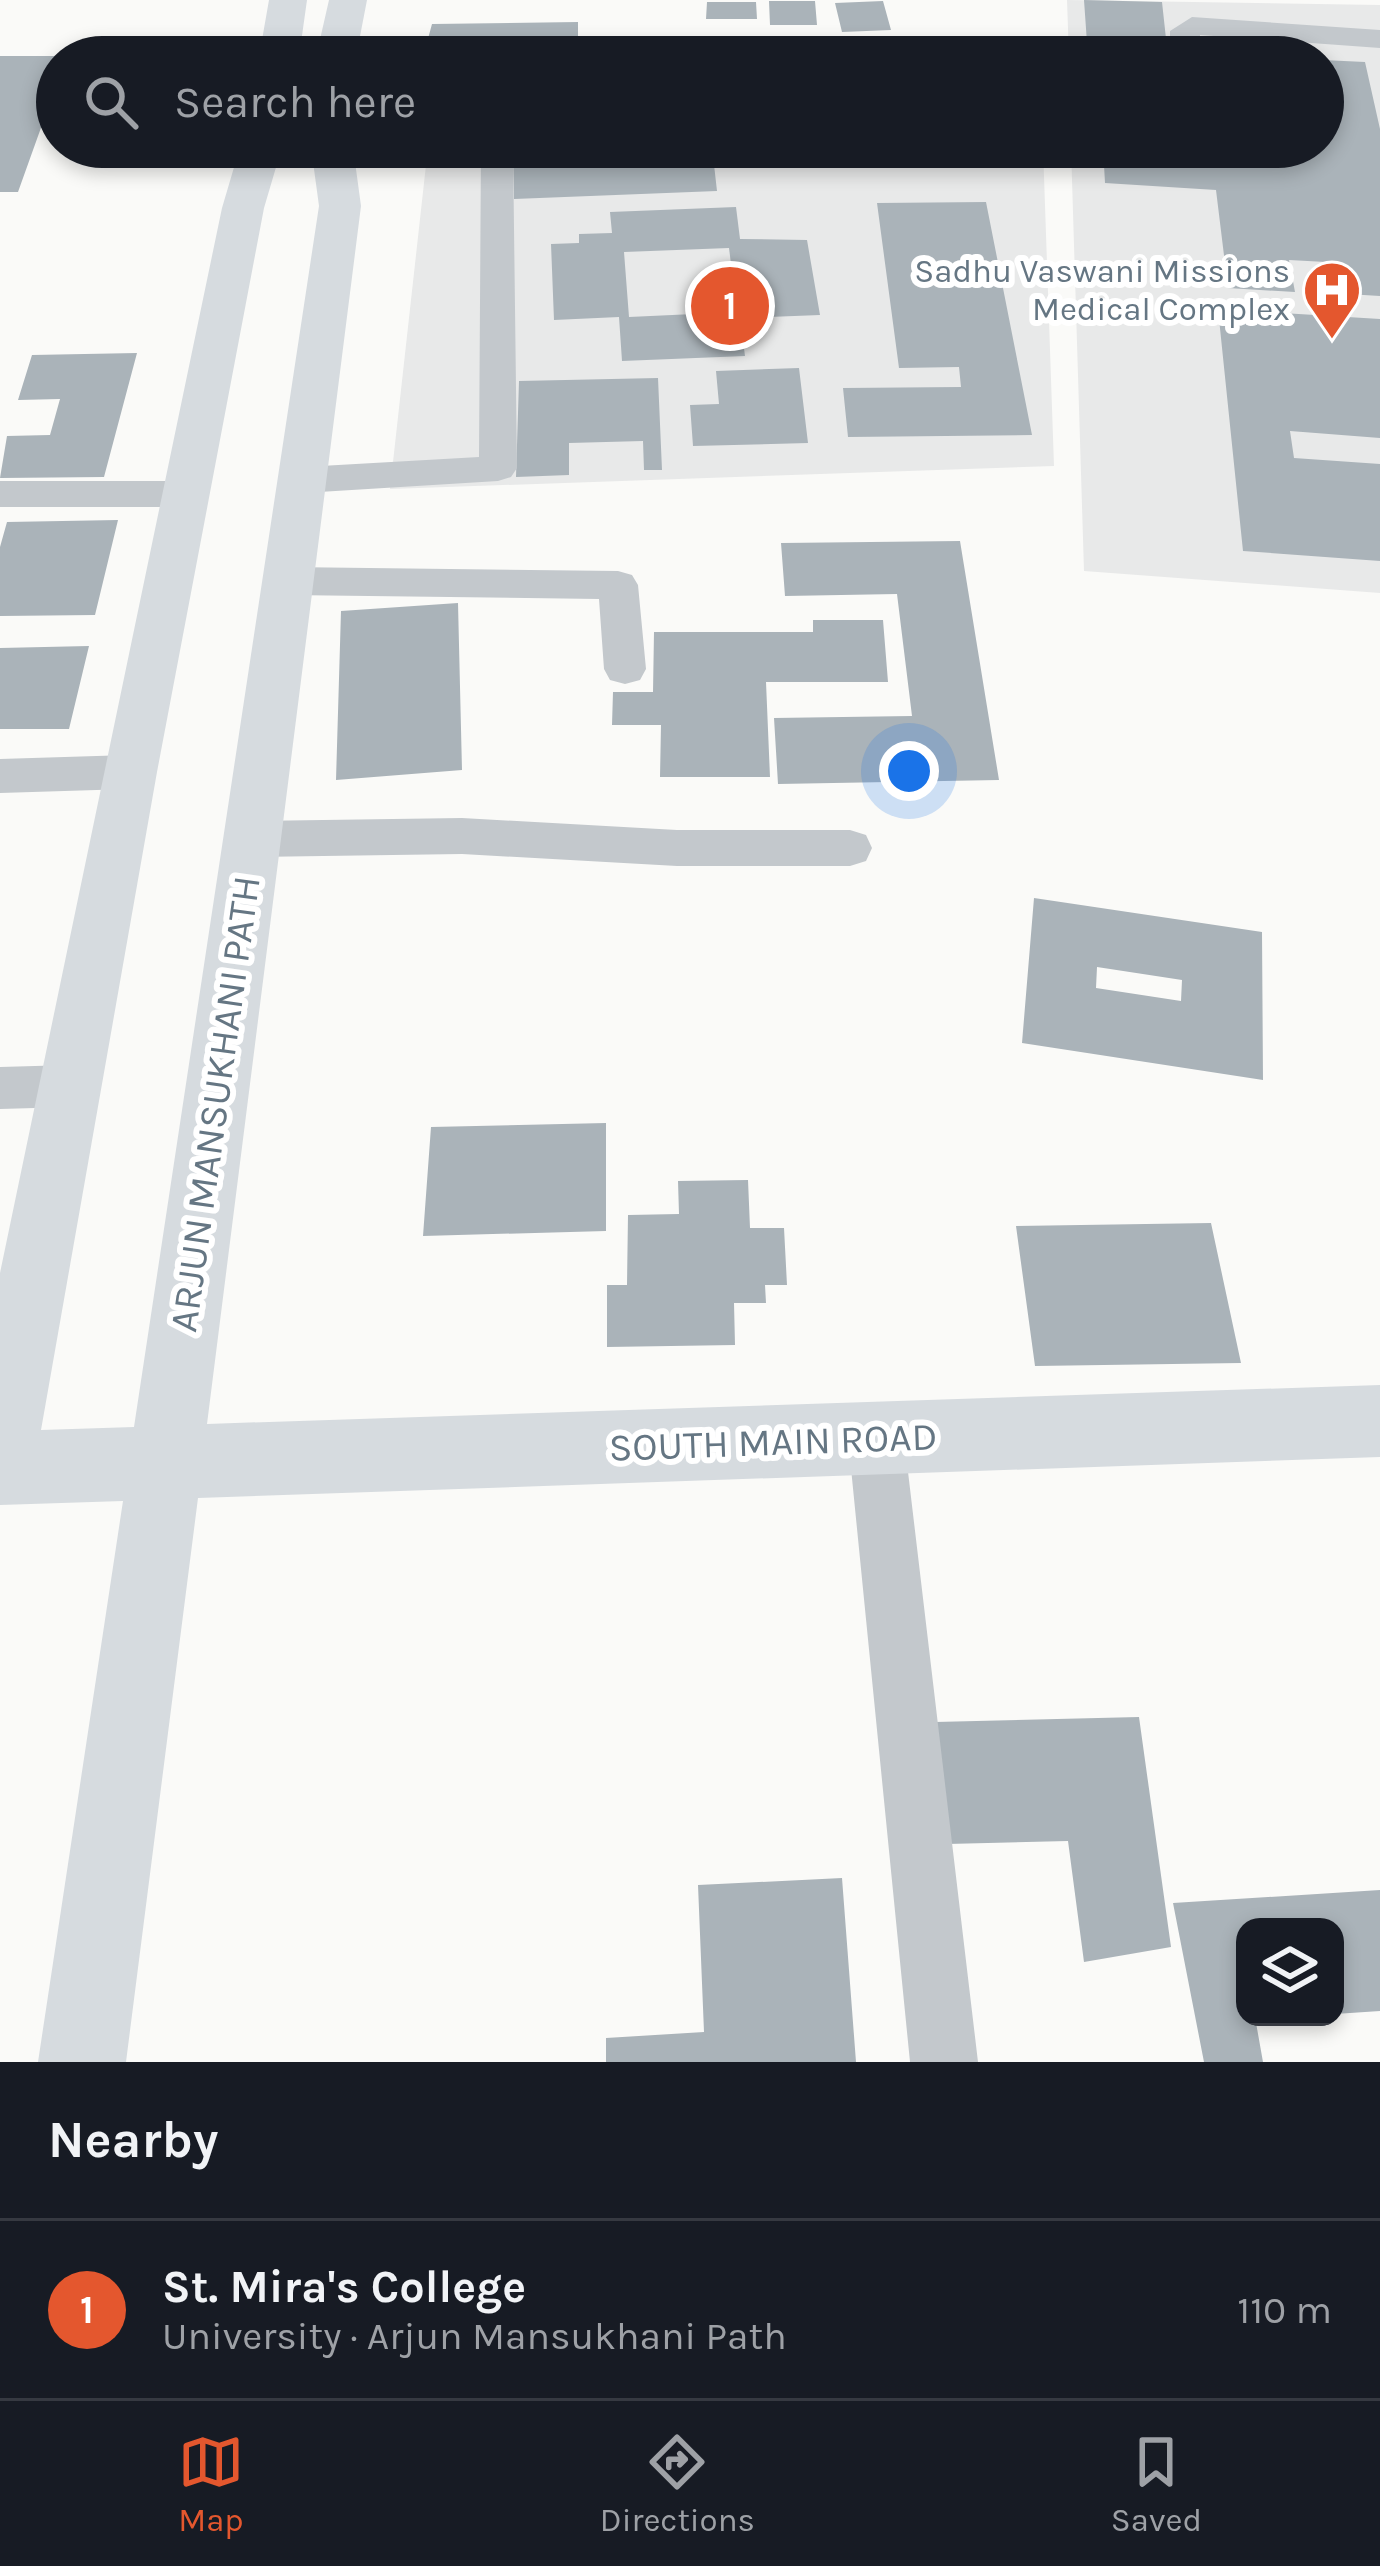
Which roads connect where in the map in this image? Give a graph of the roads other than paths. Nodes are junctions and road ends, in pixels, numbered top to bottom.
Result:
1 (288, 0) edge
2 (348, 0) edge
3 (282, 36) edge
4 (340, 36) edge
5 (1185, 36) edge
6 (1334, 36) edge
7 (1344, 37) edge
8 (1376, 39) edge
9 (1380, 73) edge
10 (255, 168) edge
11 (335, 168) edge
12 (497, 168) edge
13 (302, 480) junction
14 (0, 494) edge
15 (185, 494) junction
16 (288, 581) junction
17 (625, 669) dead end
18 (130, 772) junction
19 (0, 776) edge
20 (252, 839) junction
21 (850, 848) dead end
22 (70, 1086) junction
23 (0, 1088) edge
24 (1380, 1421) edge
25 (876, 1438) junction
26 (0, 1456) edge
27 (165, 1462) junction
28 (0, 1468) edge
29 (82, 2062) edge
30 (944, 2062) edge

1 - 3 main road
2 - 4 main road
5 - 6 street
7 - 8 street
8 - 9 street
10 - 15 main road
11 - 13 main road, ARJUN MANSUKHANI PATH
12 - 13 street
13 - 16 main road, ARJUN MANSUKHANI PATH
14 - 15 street
15 - 18 main road
16 - 17 street
16 - 20 main road, ARJUN MANSUKHANI PATH
18 - 19 street
18 - 22 main road
20 - 21 street
20 - 27 main road, ARJUN MANSUKHANI PATH
22 - 23 street
22 - 26 main road
24 - 25 main road, SOUTH MAIN ROAD
25 - 27 main road, SOUTH MAIN ROAD
25 - 30 street
27 - 28 main road, SOUTH MAIN ROAD
27 - 29 main road, ARJUN MANSUKHANI PATH

